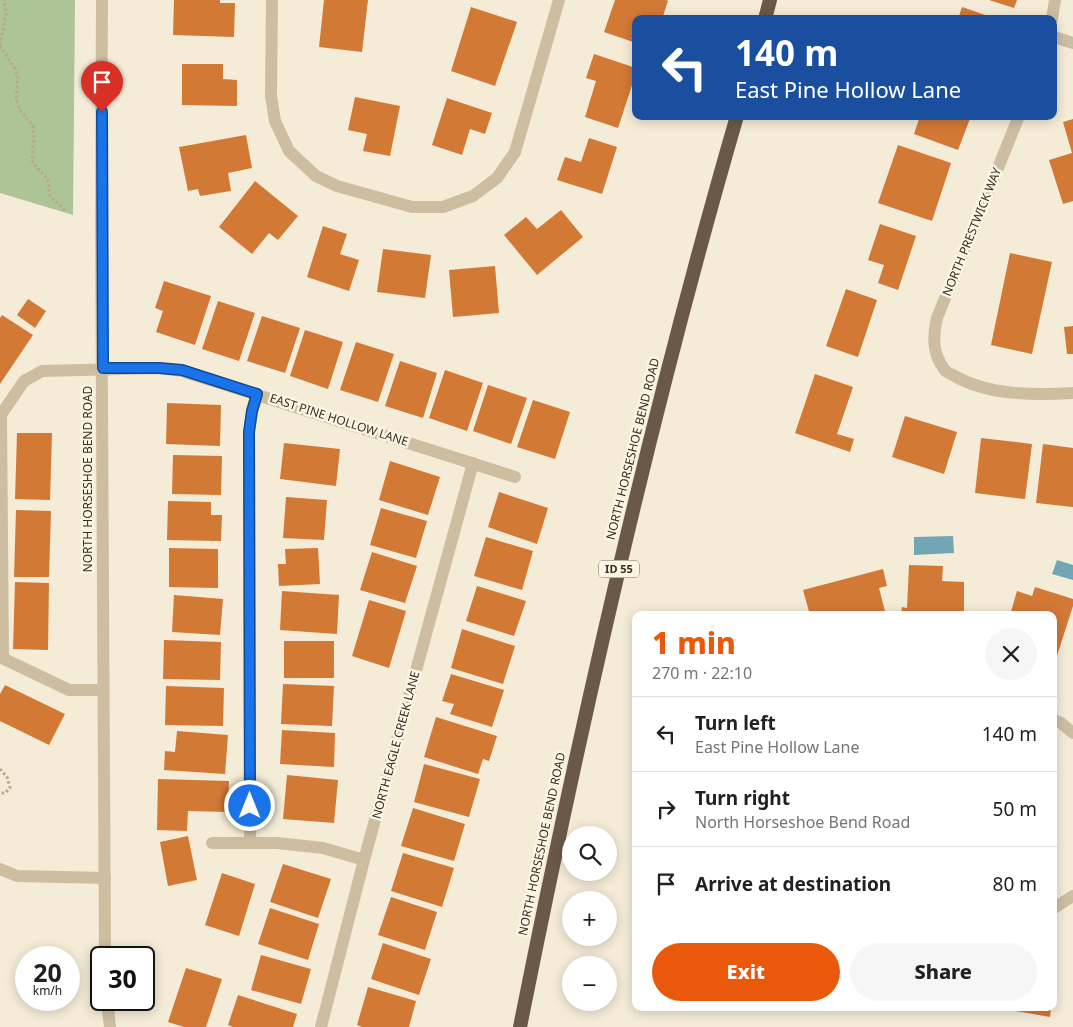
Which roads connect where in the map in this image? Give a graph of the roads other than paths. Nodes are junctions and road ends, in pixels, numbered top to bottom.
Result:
1 (102, 0) edge
2 (272, 0) edge
3 (559, 0) edge
4 (770, 0) edge
5 (1055, 0) edge
6 (766, 15) edge
7 (1053, 15) edge
8 (1057, 38) edge
9 (1073, 43) edge
10 (736, 120) edge
11 (1017, 120) edge
12 (103, 368) junction
13 (1073, 393) edge
14 (257, 394) junction
15 (1, 415) edge
16 (473, 463) junction
17 (515, 477) dead end
18 (2, 658) edge
19 (103, 690) junction
20 (1057, 721) edge
21 (1073, 733) edge
22 (250, 842) junction
23 (212, 843) dead end
24 (364, 860) junction
25 (0, 869) edge
26 (105, 878) junction
27 (1073, 896) edge
28 (1057, 906) edge
29 (105, 946) edge
30 (108, 1011) edge
31 (110, 1027) edge
32 (321, 1027) edge
33 (520, 1027) edge

1 - 12 street, NORTH HORSESHOE BEND ROAD
2 - 3 street
4 - 6 highway
5 - 7 street
8 - 9 street
10 - 33 highway, NORTH HORSESHOE BEND ROAD / ID 55
11 - 13 street, NORTH PRESTWICK WAY
12 - 14 street, EAST PINE HOLLOW LANE
12 - 15 street, EAST PINE HOLLOW LANE
12 - 19 street, NORTH HORSESHOE BEND ROAD
14 - 16 street, EAST PINE HOLLOW LANE
14 - 22 street
15 - 18 street
16 - 17 street, EAST PINE HOLLOW LANE
16 - 24 street, NORTH EAGLE CREEK LANE
18 - 19 street
19 - 26 street, NORTH HORSESHOE BEND ROAD
20 - 21 street
22 - 23 street
22 - 24 street
24 - 32 street, NORTH EAGLE CREEK LANE
25 - 26 street
26 - 29 street, NORTH HORSESHOE BEND ROAD
27 - 28 street
30 - 31 street

